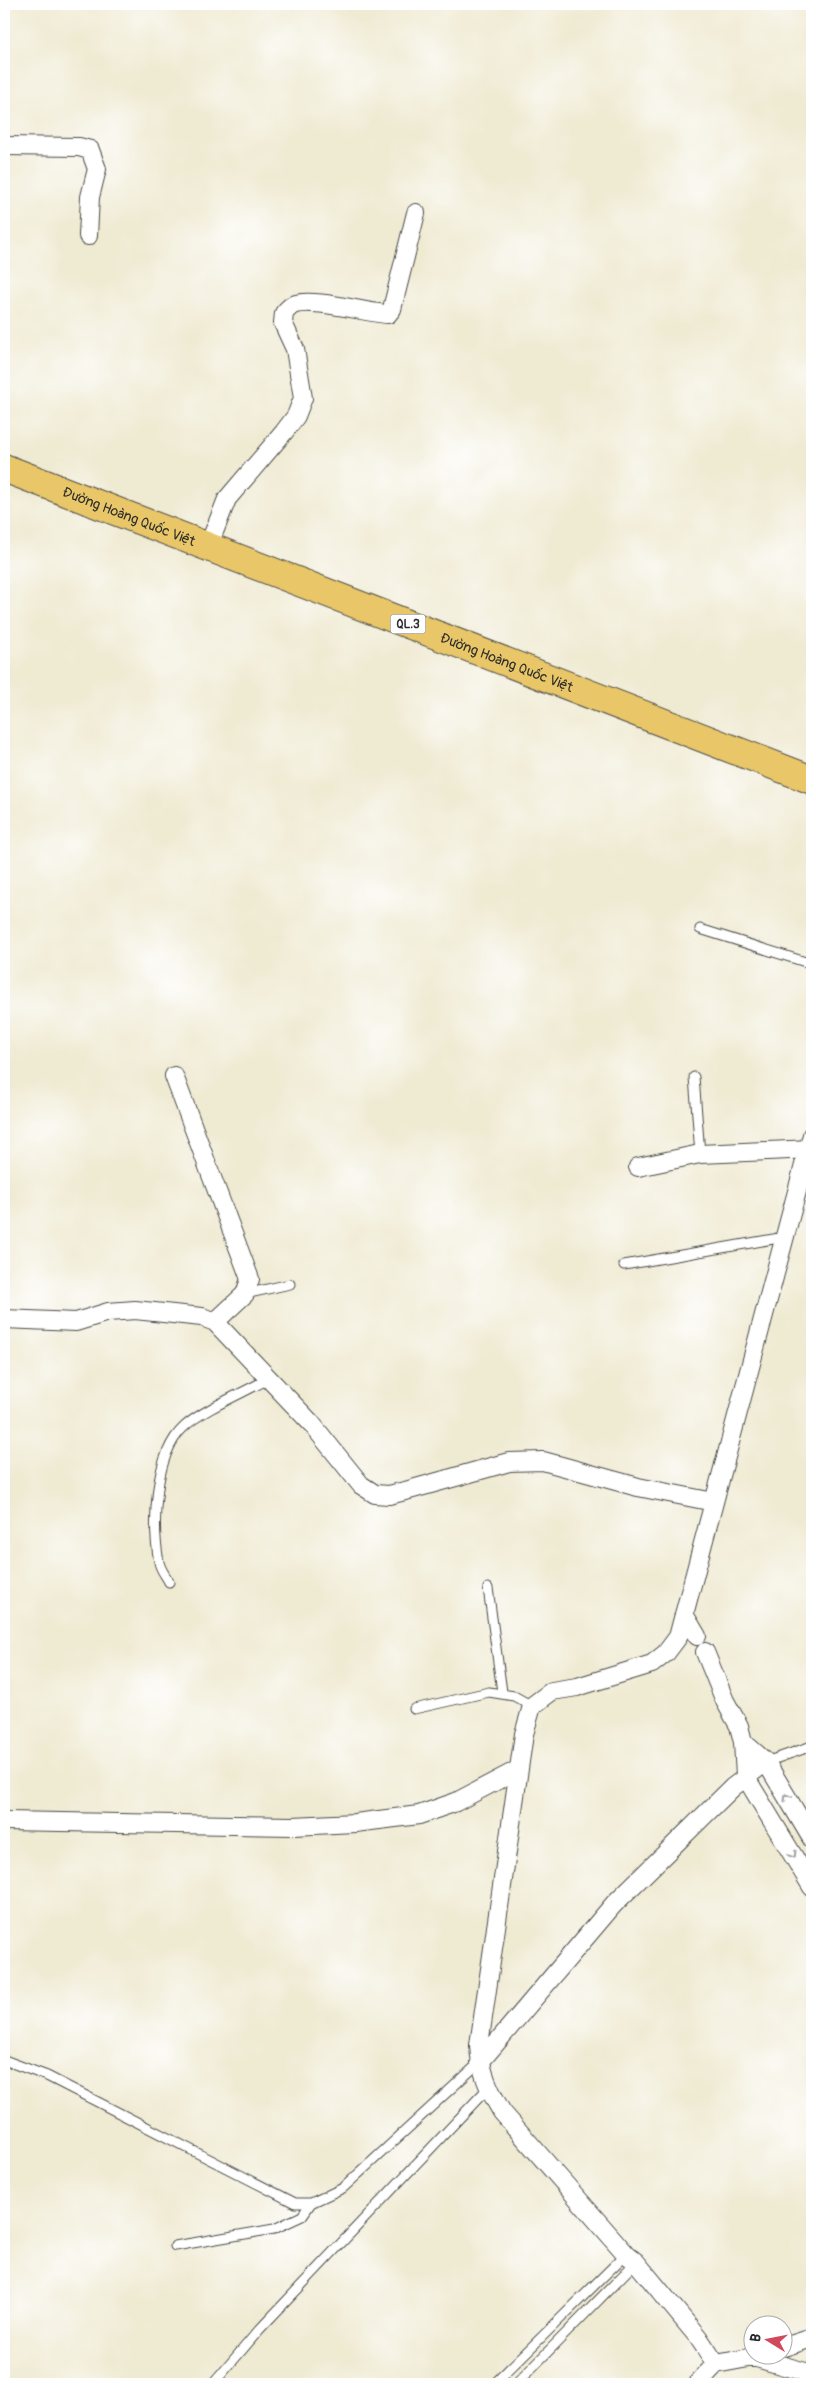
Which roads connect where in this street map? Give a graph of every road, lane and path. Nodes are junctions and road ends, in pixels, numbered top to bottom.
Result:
1 (4, 146) edge
2 (416, 213) dead end
3 (88, 236) dead end
4 (4, 468) edge
5 (208, 547) junction
6 (812, 780) edge
7 (700, 929) dead end
8 (812, 964) edge
9 (174, 1076) dead end
10 (694, 1077) dead end
11 (811, 1144) edge
12 (700, 1154) junction
13 (638, 1167) dead end
14 (785, 1237) junction
15 (624, 1265) dead end
16 (290, 1284) dead end
17 (245, 1294) junction
18 (4, 1319) edge
19 (215, 1322) junction
20 (270, 1378) junction
21 (714, 1502) junction
22 (170, 1582) dead end
23 (488, 1588) dead end
24 (684, 1614) junction
25 (697, 1636) dead end
26 (705, 1652) dead end
27 (502, 1692) junction
28 (532, 1706) junction
29 (414, 1709) dead end
30 (741, 1734) junction
31 (812, 1746) edge
32 (766, 1762) junction
33 (519, 1769) junction
34 (745, 1776) junction
35 (4, 1821) edge
36 (812, 1838) edge
37 (812, 1887) edge
38 (4, 2060) edge
39 (480, 2062) junction
40 (488, 2088) junction
41 (311, 2203) junction
42 (175, 2246) dead end
43 (631, 2258) junction
44 (812, 2338) edge
45 (794, 2344) edge
46 (744, 2358) edge
47 (716, 2364) junction
48 (787, 2366) edge
49 (812, 2374) edge
50 (215, 2384) edge
51 (494, 2384) edge
52 (516, 2384) edge
53 (697, 2384) edge

1 - 3 street
2 - 5 street
4 - 5 highway, Đường Hoàng Quốc Việt / QL.3
5 - 6 highway, Đường Hoàng Quốc Việt / QL.3
7 - 8 lane
9 - 17 street
10 - 12 lane
11 - 12 street
11 - 14 street
12 - 13 street
14 - 15 lane
14 - 21 street
16 - 17 lane
17 - 19 street
18 - 19 street
19 - 20 street
20 - 21 street
20 - 22 lane
21 - 24 street
23 - 27 lane
24 - 25 street
24 - 28 street
26 - 30 street
27 - 28 lane
27 - 29 lane
28 - 33 street
30 - 32 street
30 - 34 street
31 - 32 lane
32 - 34 street
36 -> 32 street
33 - 35 street
33 - 39 street
34 -> 37 street
34 - 39 street
38 - 41 lane
39 - 40 street
39 - 41 lane
40 - 43 street
40 - 50 lane
41 - 42 lane
43 - 47 street
43 - 51 lane
43 - 52 lane
44 - 45 street
46 - 47 street
47 - 53 street
48 - 49 street

